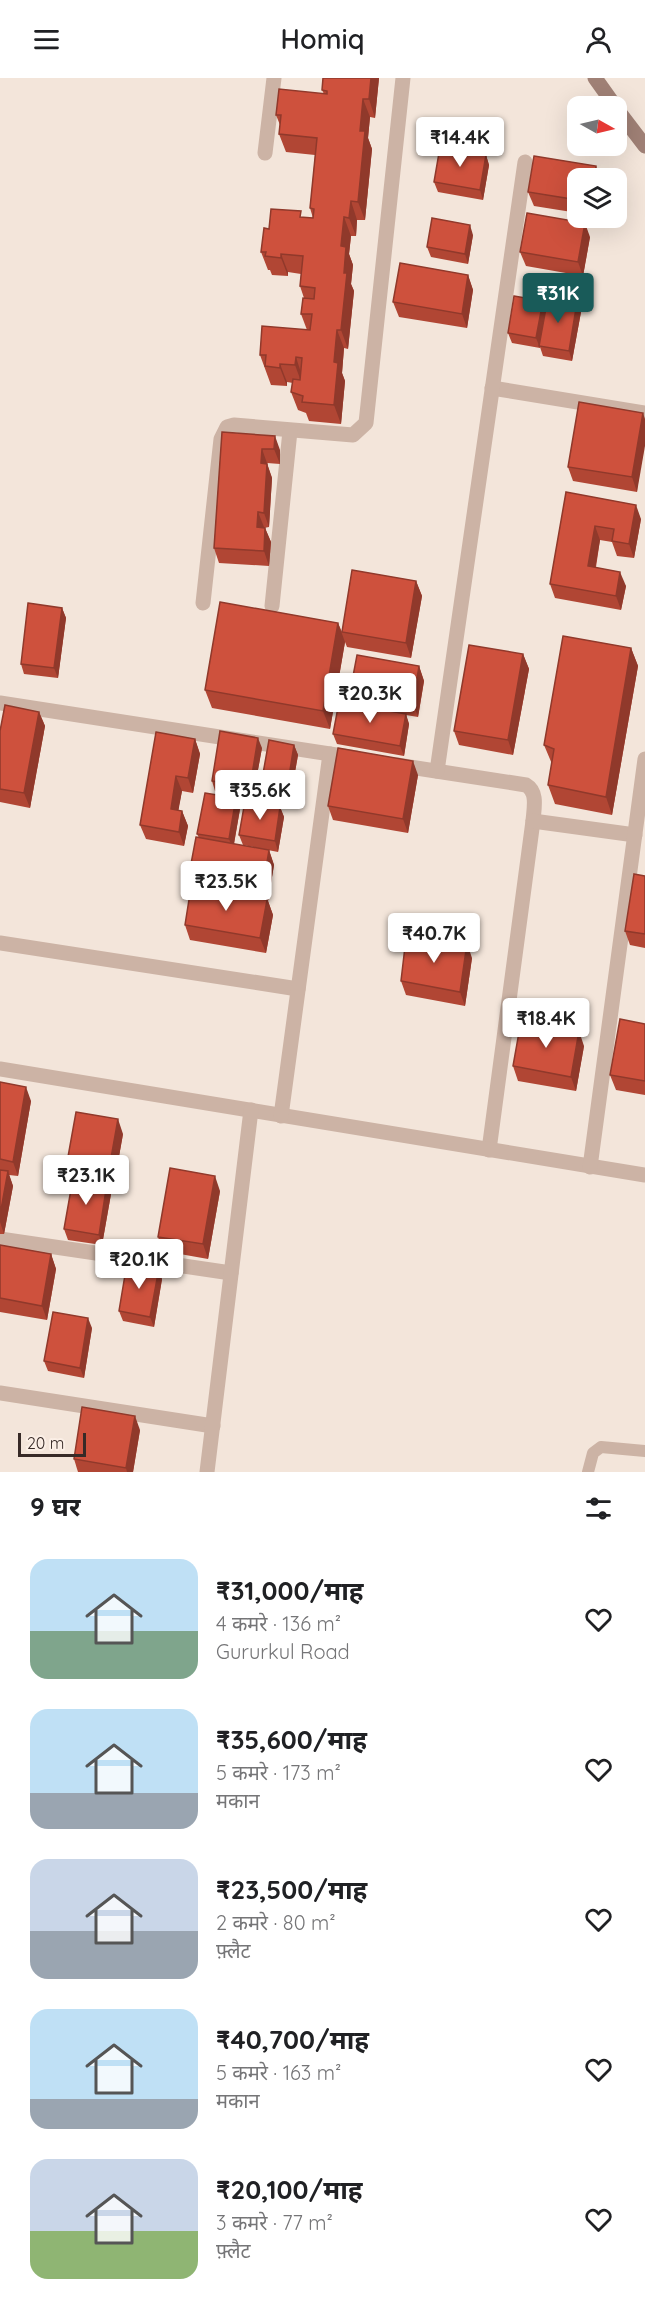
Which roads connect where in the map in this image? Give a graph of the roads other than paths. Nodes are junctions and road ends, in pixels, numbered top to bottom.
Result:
1 (274, 78) edge
2 (403, 78) edge
3 (595, 78) edge
4 (608, 96) edge
5 (627, 122) edge
6 (645, 146) edge
7 (265, 153) dead end
8 (525, 162) dead end
9 (492, 388) junction
10 (645, 413) edge
11 (290, 431) junction
12 (203, 603) dead end
13 (272, 606) dead end
14 (0, 703) edge
15 (330, 754) junction
16 (645, 759) edge
17 (438, 771) junction
18 (533, 821) junction
19 (635, 835) junction
20 (0, 943) edge
21 (298, 989) junction
22 (0, 1069) edge
23 (251, 1110) junction
24 (281, 1116) junction
25 (489, 1150) junction
26 (590, 1167) junction
27 (645, 1175) edge
28 (0, 1239) edge
29 (231, 1273) junction
30 (0, 1393) edge
31 (213, 1426) junction
32 (645, 1451) edge
33 (207, 1472) edge
34 (588, 1472) edge

1 - 7 street
2 - 11 street
3 - 4 street
5 - 6 street
8 - 9 street
9 - 10 street
9 - 17 street
11 - 12 street
11 - 13 street
14 - 15 street
15 - 17 street
15 - 21 street
16 - 19 street
17 - 18 street
18 - 19 street
18 - 25 street
19 - 26 street
20 - 21 street
21 - 24 street
22 - 23 street
23 - 24 street
23 - 29 street
24 - 25 street
25 - 26 street
26 - 27 street
28 - 29 street
29 - 31 street
30 - 31 street
31 - 33 street
32 - 34 lane

